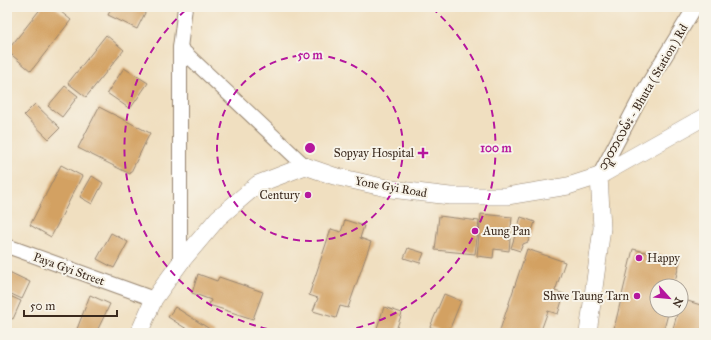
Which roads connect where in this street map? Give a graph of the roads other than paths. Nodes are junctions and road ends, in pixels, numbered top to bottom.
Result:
1 (185, 7) edge
2 (695, 7) edge
3 (180, 48) junction
4 (704, 117) edge
5 (305, 166) junction
6 (598, 176) junction
7 (7, 246) edge
8 (180, 263) junction
9 (154, 299) junction
10 (139, 333) edge
11 (588, 333) edge

1 - 3 street
2 - 6 street, ဘူတာလမ်း - Bhuta ( Station ) Rd
3 - 5 street
3 - 8 street
4 - 6 street, Yone Gyi Road
5 - 6 street, Yone Gyi Road
5 - 8 street
6 - 11 street, ဘူတာလမ်း - Bhuta ( Station ) Rd
7 - 9 street, Paya Gyi Street
8 - 9 street
9 - 10 street

